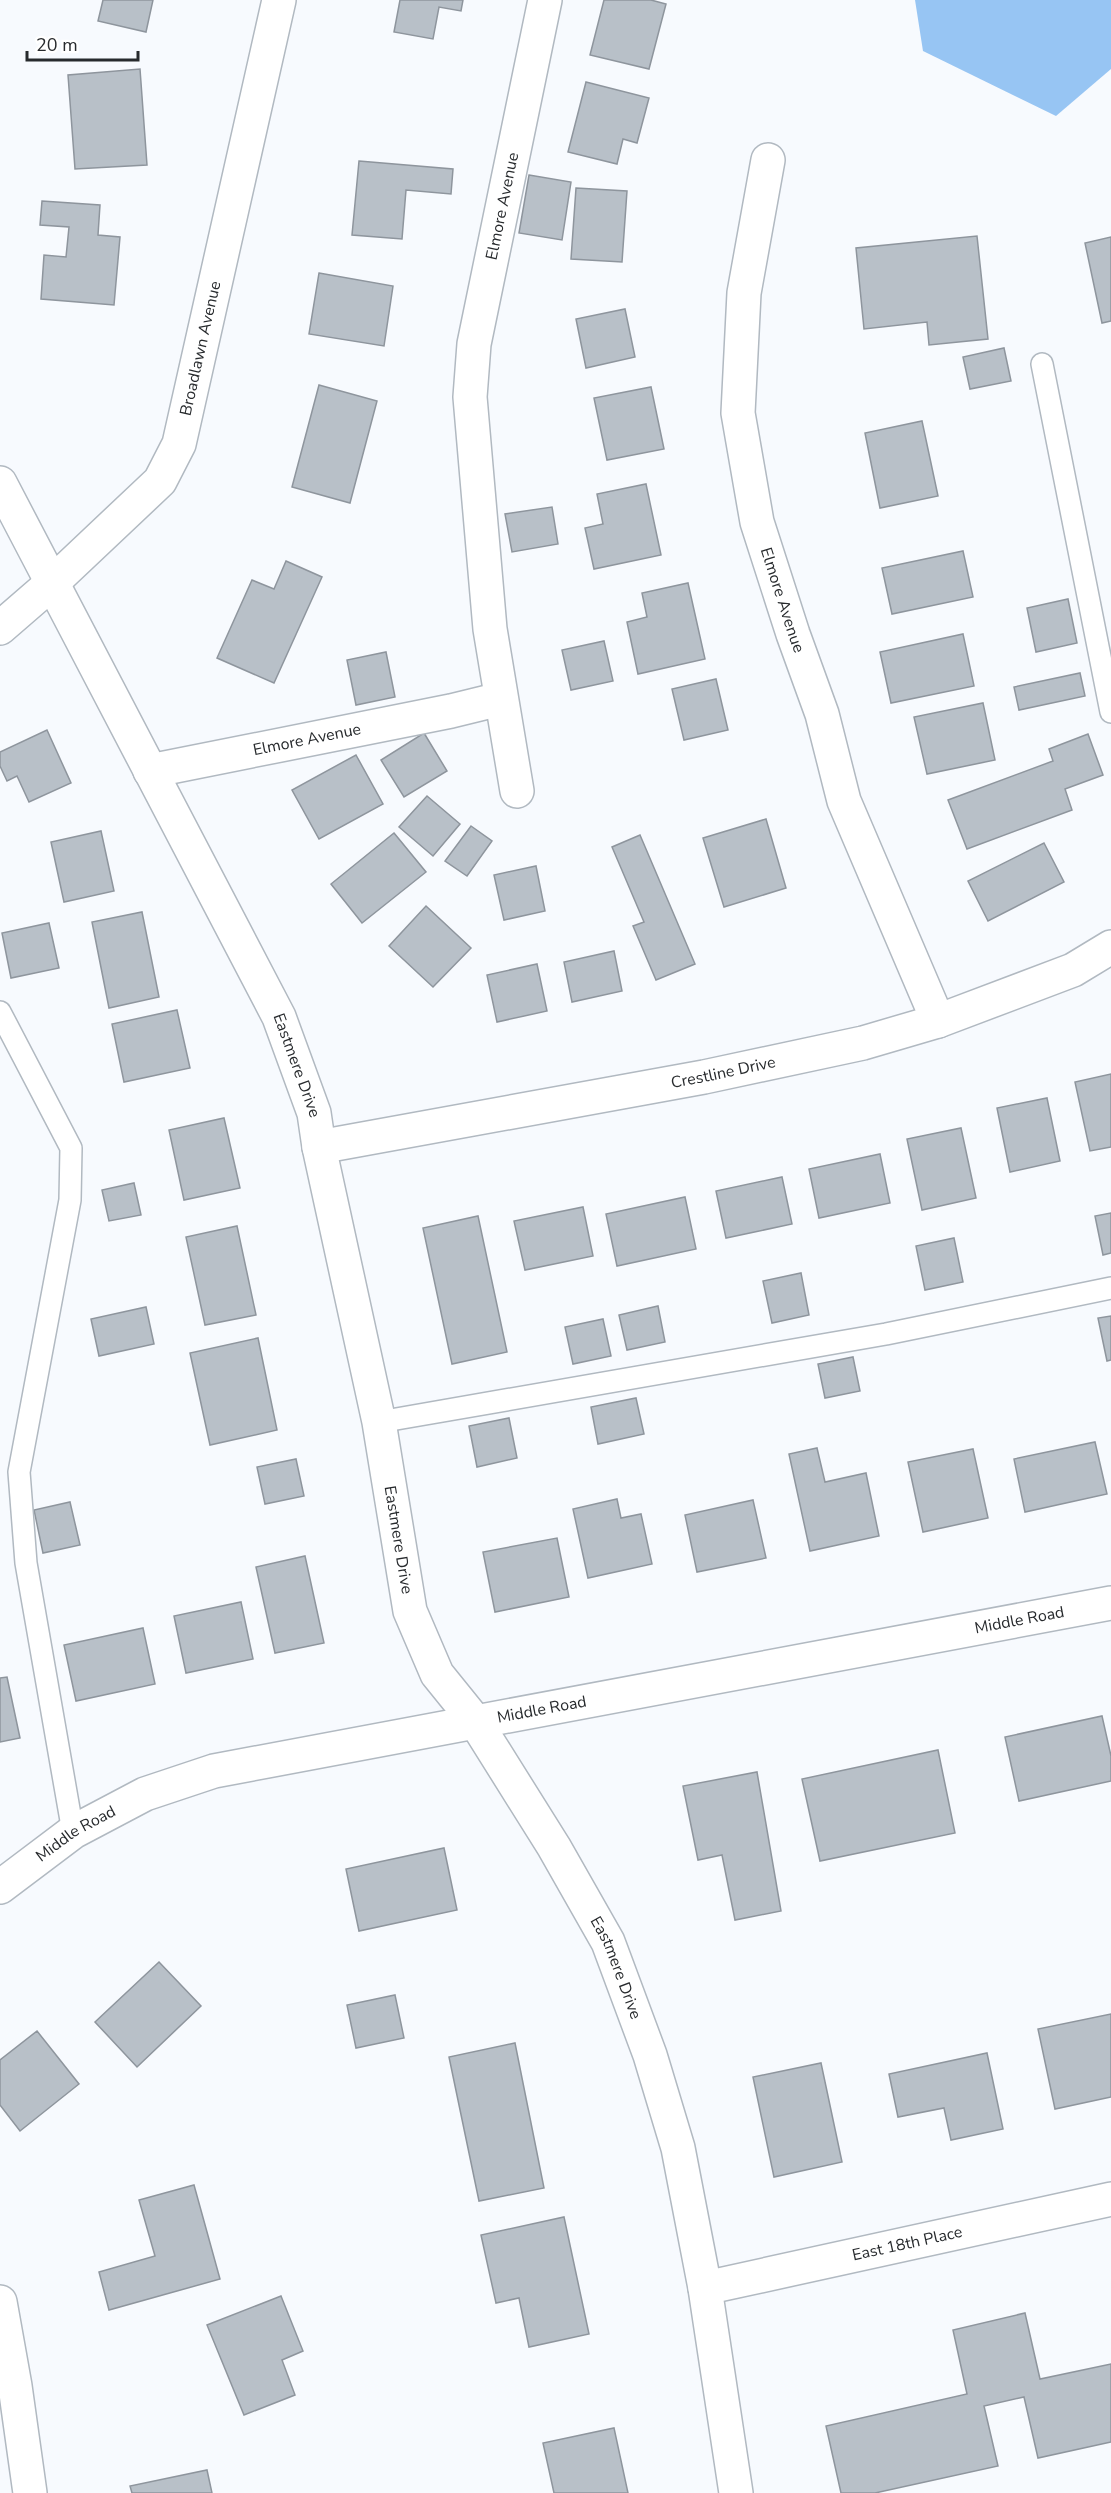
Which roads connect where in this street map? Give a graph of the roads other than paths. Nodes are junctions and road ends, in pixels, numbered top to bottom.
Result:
1 (279, 0) edge
2 (545, 0) edge
3 (768, 160) dead end
4 (1042, 364) dead end
5 (0, 483) edge
6 (52, 583) junction
7 (0, 628) edge
8 (500, 699) junction
9 (1111, 712) edge
10 (150, 771) junction
11 (517, 791) dead end
12 (1111, 947) edge
13 (0, 1012) edge
14 (938, 1021) junction
15 (319, 1148) junction
16 (1111, 1288) edge
17 (379, 1422) junction
18 (1111, 1603) edge
19 (475, 1721) junction
20 (73, 1832) junction
21 (0, 1887) edge
22 (1111, 2199) edge
23 (705, 2288) junction
24 (0, 2302) edge
25 (30, 2493) edge
26 (736, 2493) edge

1 - 6 street, Broadlawn Avenue
2 - 8 street, Elmore Avenue
3 - 14 street, Elmore Avenue
4 - 9 lane
5 - 6 street, Eastmere Drive
6 - 7 street, Broadlawn Avenue
6 - 10 street, Eastmere Drive
8 - 10 street, Elmore Avenue
8 - 11 street, Elmore Avenue
10 - 15 street, Eastmere Drive
12 - 14 street, Crestline Drive
13 - 20 lane
14 - 15 street, Crestline Drive
15 - 17 street, Eastmere Drive
16 - 17 lane
17 - 19 street, Eastmere Drive
18 - 19 street, Middle Road
19 - 20 street, Middle Road
19 - 23 street, Eastmere Drive
20 - 21 street, Middle Road
22 - 23 street, East 18th Place
23 - 26 street, Eastmere Drive
24 - 25 street

